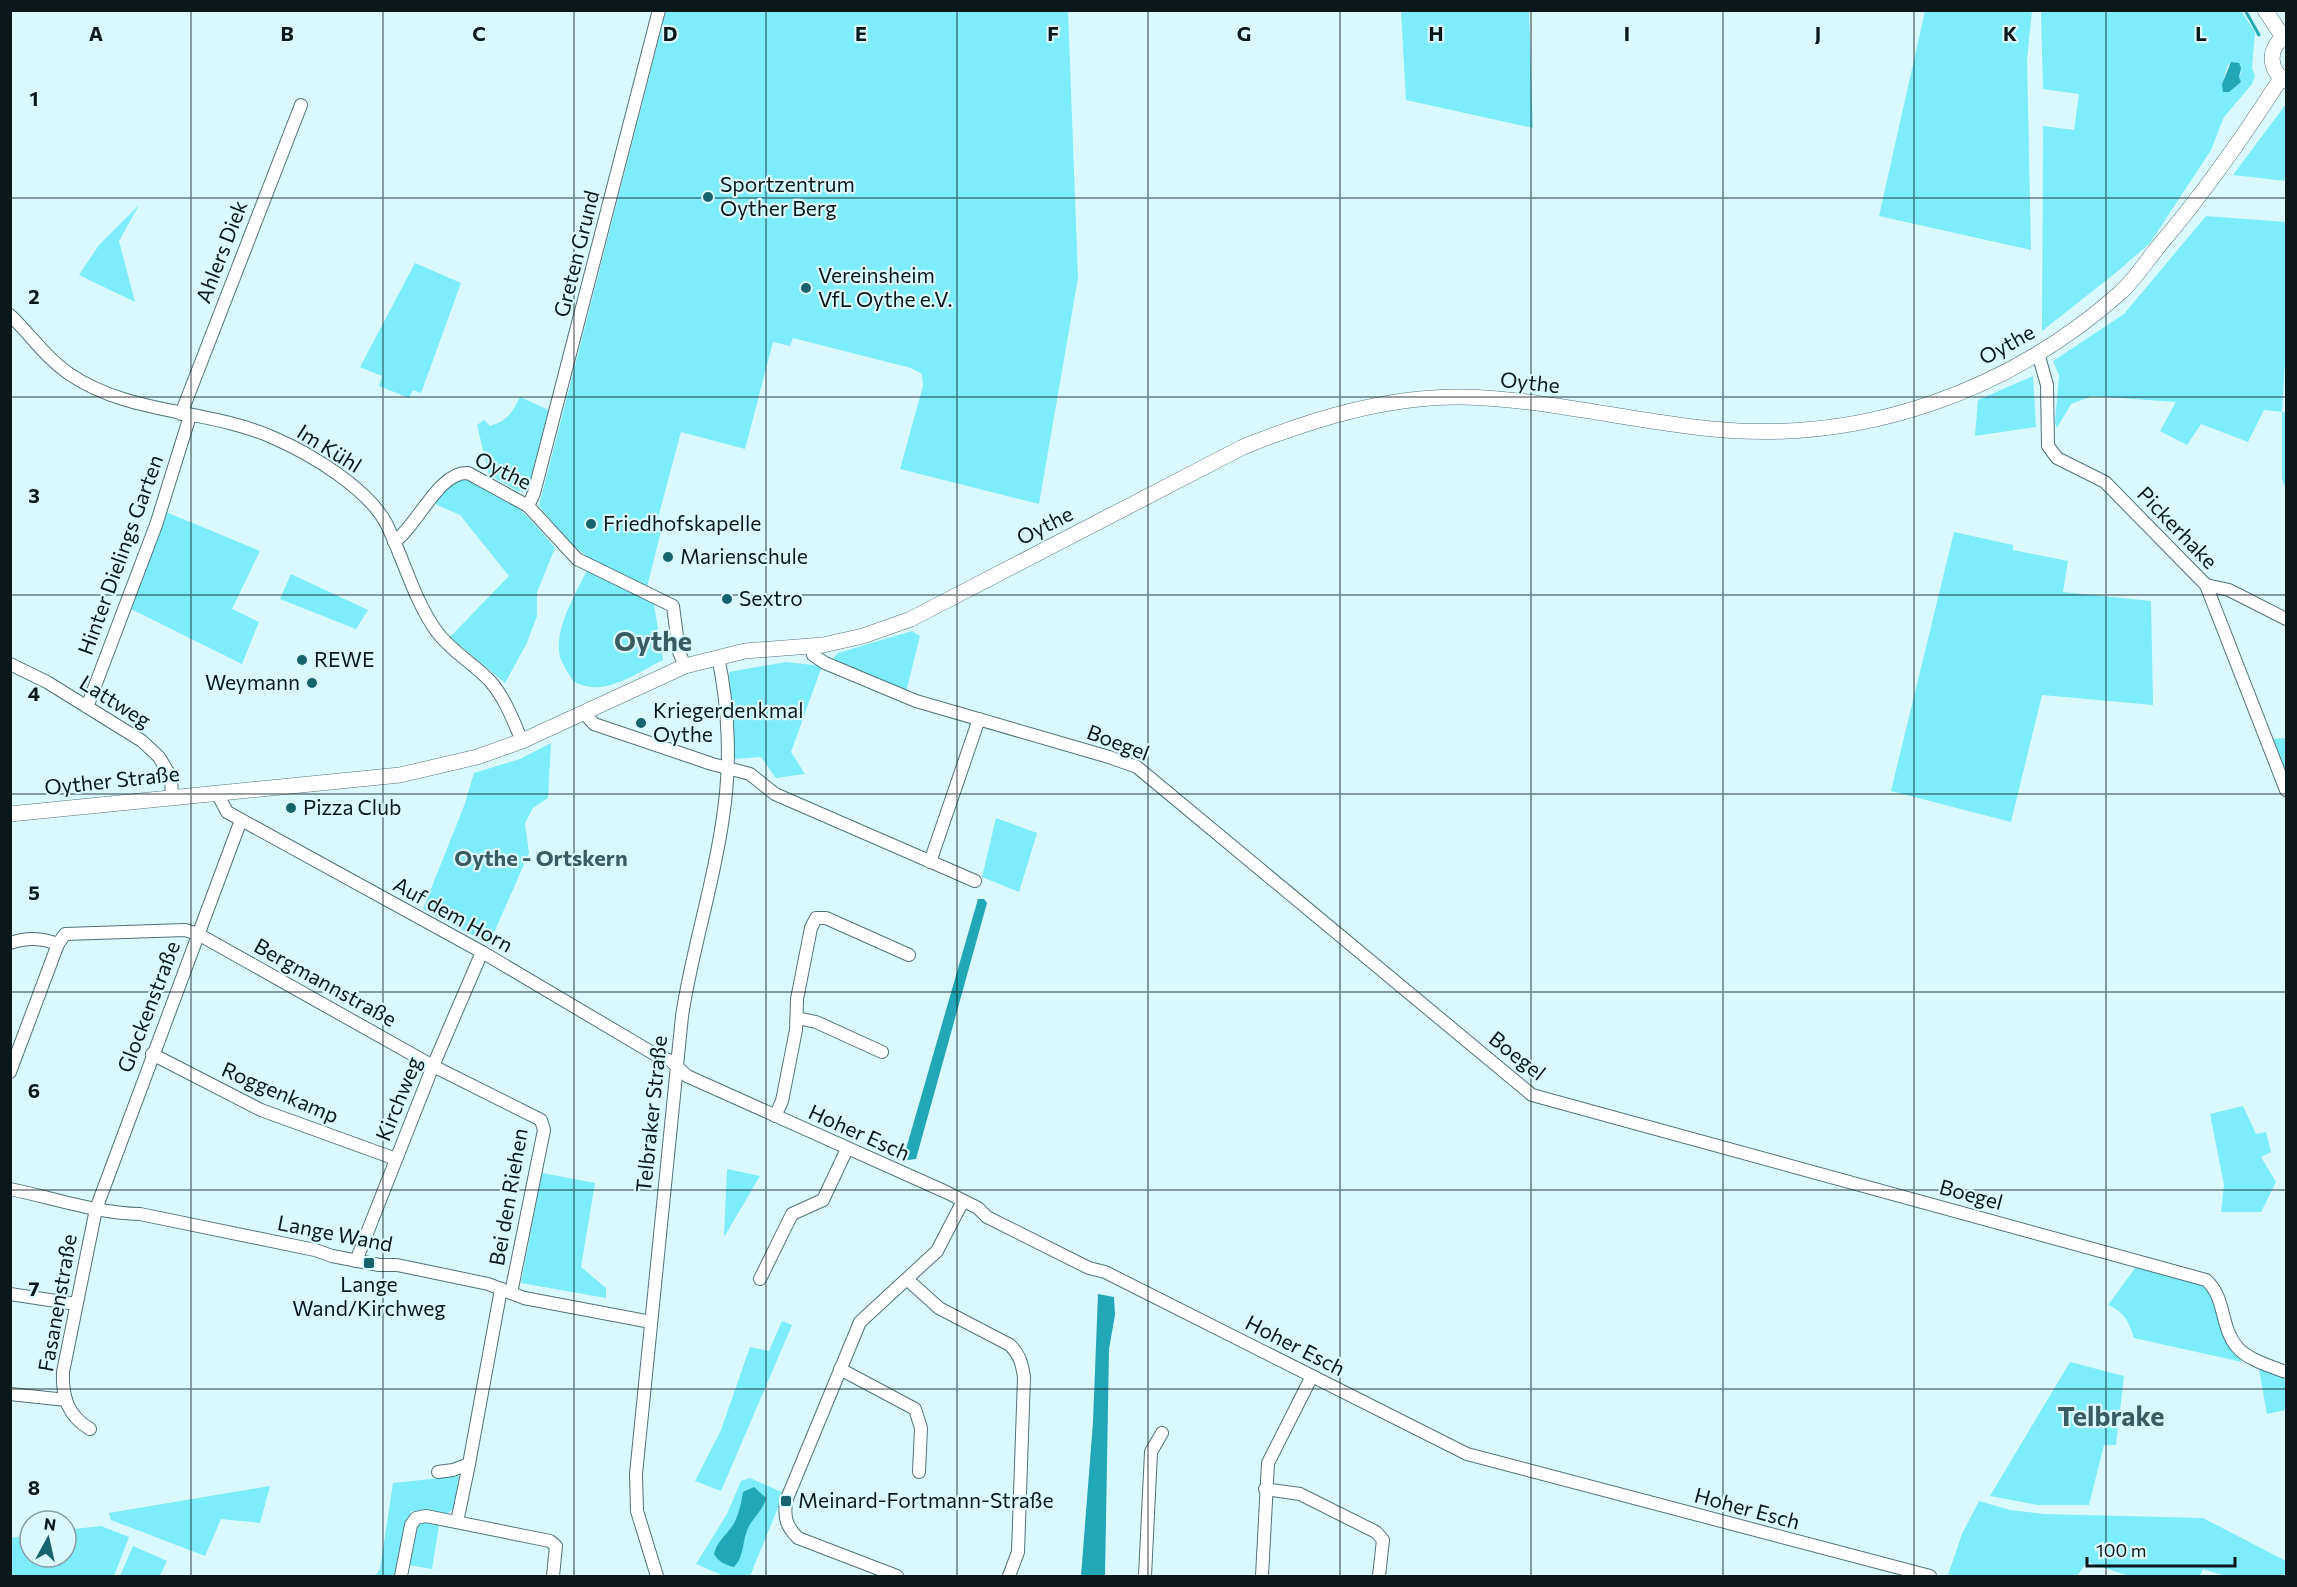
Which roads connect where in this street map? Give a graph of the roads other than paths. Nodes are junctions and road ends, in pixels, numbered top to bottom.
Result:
1 (659, 10) edge
2 (2265, 10) edge
3 (2285, 36) edge
4 (2284, 79) edge
5 (301, 105) dead end
6 (10, 315) edge
7 (2038, 353) junction
8 (186, 415) junction
9 (528, 506) junction
10 (394, 542) junction
11 (2206, 585) junction
12 (2286, 619) edge
13 (811, 646) junction
14 (718, 657) junction
15 (10, 664) edge
16 (685, 666) junction
17 (87, 707) junction
18 (584, 713) junction
19 (979, 719) junction
20 (522, 741) junction
21 (726, 768) junction
22 (2286, 790) edge
23 (218, 793) junction
24 (172, 796) junction
25 (10, 814) edge
26 (241, 820) junction
27 (930, 862) junction
28 (975, 881) dead end
29 (198, 934) junction
30 (10, 943) edge
31 (58, 944) junction
32 (482, 952) junction
33 (909, 955) dead end
34 (797, 1018) junction
35 (882, 1052) dead end
36 (152, 1054) junction
37 (433, 1066) junction
38 (676, 1068) junction
39 (10, 1072) edge
40 (775, 1116) junction
41 (848, 1149) junction
42 (396, 1159) junction
43 (10, 1189) edge
44 (963, 1201) junction
45 (96, 1209) junction
46 (356, 1261) junction
47 (760, 1279) dead end
48 (908, 1280) junction
49 (506, 1291) junction
50 (10, 1294) edge
51 (76, 1304) junction
52 (651, 1322) junction
53 (840, 1370) junction
54 (2286, 1372) edge
55 (1312, 1376) junction
56 (10, 1394) edge
57 (66, 1400) junction
58 (90, 1429) dead end
59 (1162, 1433) dead end
60 (469, 1464) junction
61 (438, 1472) dead end
62 (920, 1472) dead end
63 (1265, 1489) junction
64 (457, 1522) junction
65 (401, 1576) edge
66 (553, 1576) edge
67 (657, 1576) edge
68 (897, 1576) edge
69 (1009, 1576) edge
70 (1144, 1576) edge
71 (1263, 1576) edge
72 (1379, 1576) edge
73 (1930, 1576) edge

1 - 9 street, Greten Grund
2 - 3 main road
3 - 4 main road
4 - 7 main road, Oythe
5 - 8 street, Ahlers Diek
6 - 8 street, Im Kühl
7 - 11 street, Pickerhake
7 - 13 main road, Oythe
8 - 10 street, Im Kühl
8 - 17 street, Hinter Dielings Garten
9 - 10 street, Oythe
9 - 16 street, Oythe
10 - 20 street, Im Kühl
11 - 12 street
11 - 22 street, Pickerhake
13 - 14 main road, Oythe
13 - 19 street, Boegel
14 - 16 main road, Oythe
14 - 21 street, Telbraker Straße
15 - 17 street, Lattweg
16 - 18 main road, Oythe
17 - 24 street, Lattweg
18 - 20 main road, Oythe
18 - 21 street
19 - 27 street
19 - 54 street, Boegel
20 - 23 main road, Oythe
21 - 27 street
21 - 38 street, Telbraker Straße
23 - 24 main road, Oyther Straße
23 - 26 street, Auf dem Horn
24 - 25 main road, Oyther Straße
26 - 29 street, Glockenstraße
26 - 32 street, Auf dem Horn
27 - 28 street
29 - 31 street
29 - 36 street, Glockenstraße
29 - 37 street, Bergmannstraße
30 - 31 street
31 - 39 street
32 - 37 street, Kirchweg
32 - 38 street, Auf dem Horn
33 - 34 street
34 - 35 street
34 - 40 street
36 - 42 street, Roggenkamp
36 - 45 street, Glockenstraße
37 - 42 street, Kirchweg
37 - 49 street, Bei den Riehen
38 - 40 street, Hoher Esch
38 - 52 street, Telbraker Straße
40 - 41 street, Hoher Esch
41 - 44 street, Hoher Esch
41 - 47 street
42 - 46 street, Kirchweg
43 - 45 street, Lange Wand
44 - 48 street
44 - 55 street, Hoher Esch
45 - 46 street, Lange Wand
45 - 51 street, Fasanenstraße
46 - 49 street, Lange Wand
48 - 53 street
48 - 69 street
49 - 52 street, Lange Wand
49 - 60 street
50 - 51 street
51 - 57 street, Fasanenstraße
52 - 67 street, Telbraker Straße
53 - 62 street
53 - 68 street
55 - 63 street
55 - 73 street, Hoher Esch
56 - 57 street
57 - 58 street, Fasanenstraße
59 - 70 street
60 - 61 street
60 - 64 street
63 - 71 street
63 - 72 street
64 - 65 street
64 - 66 street

